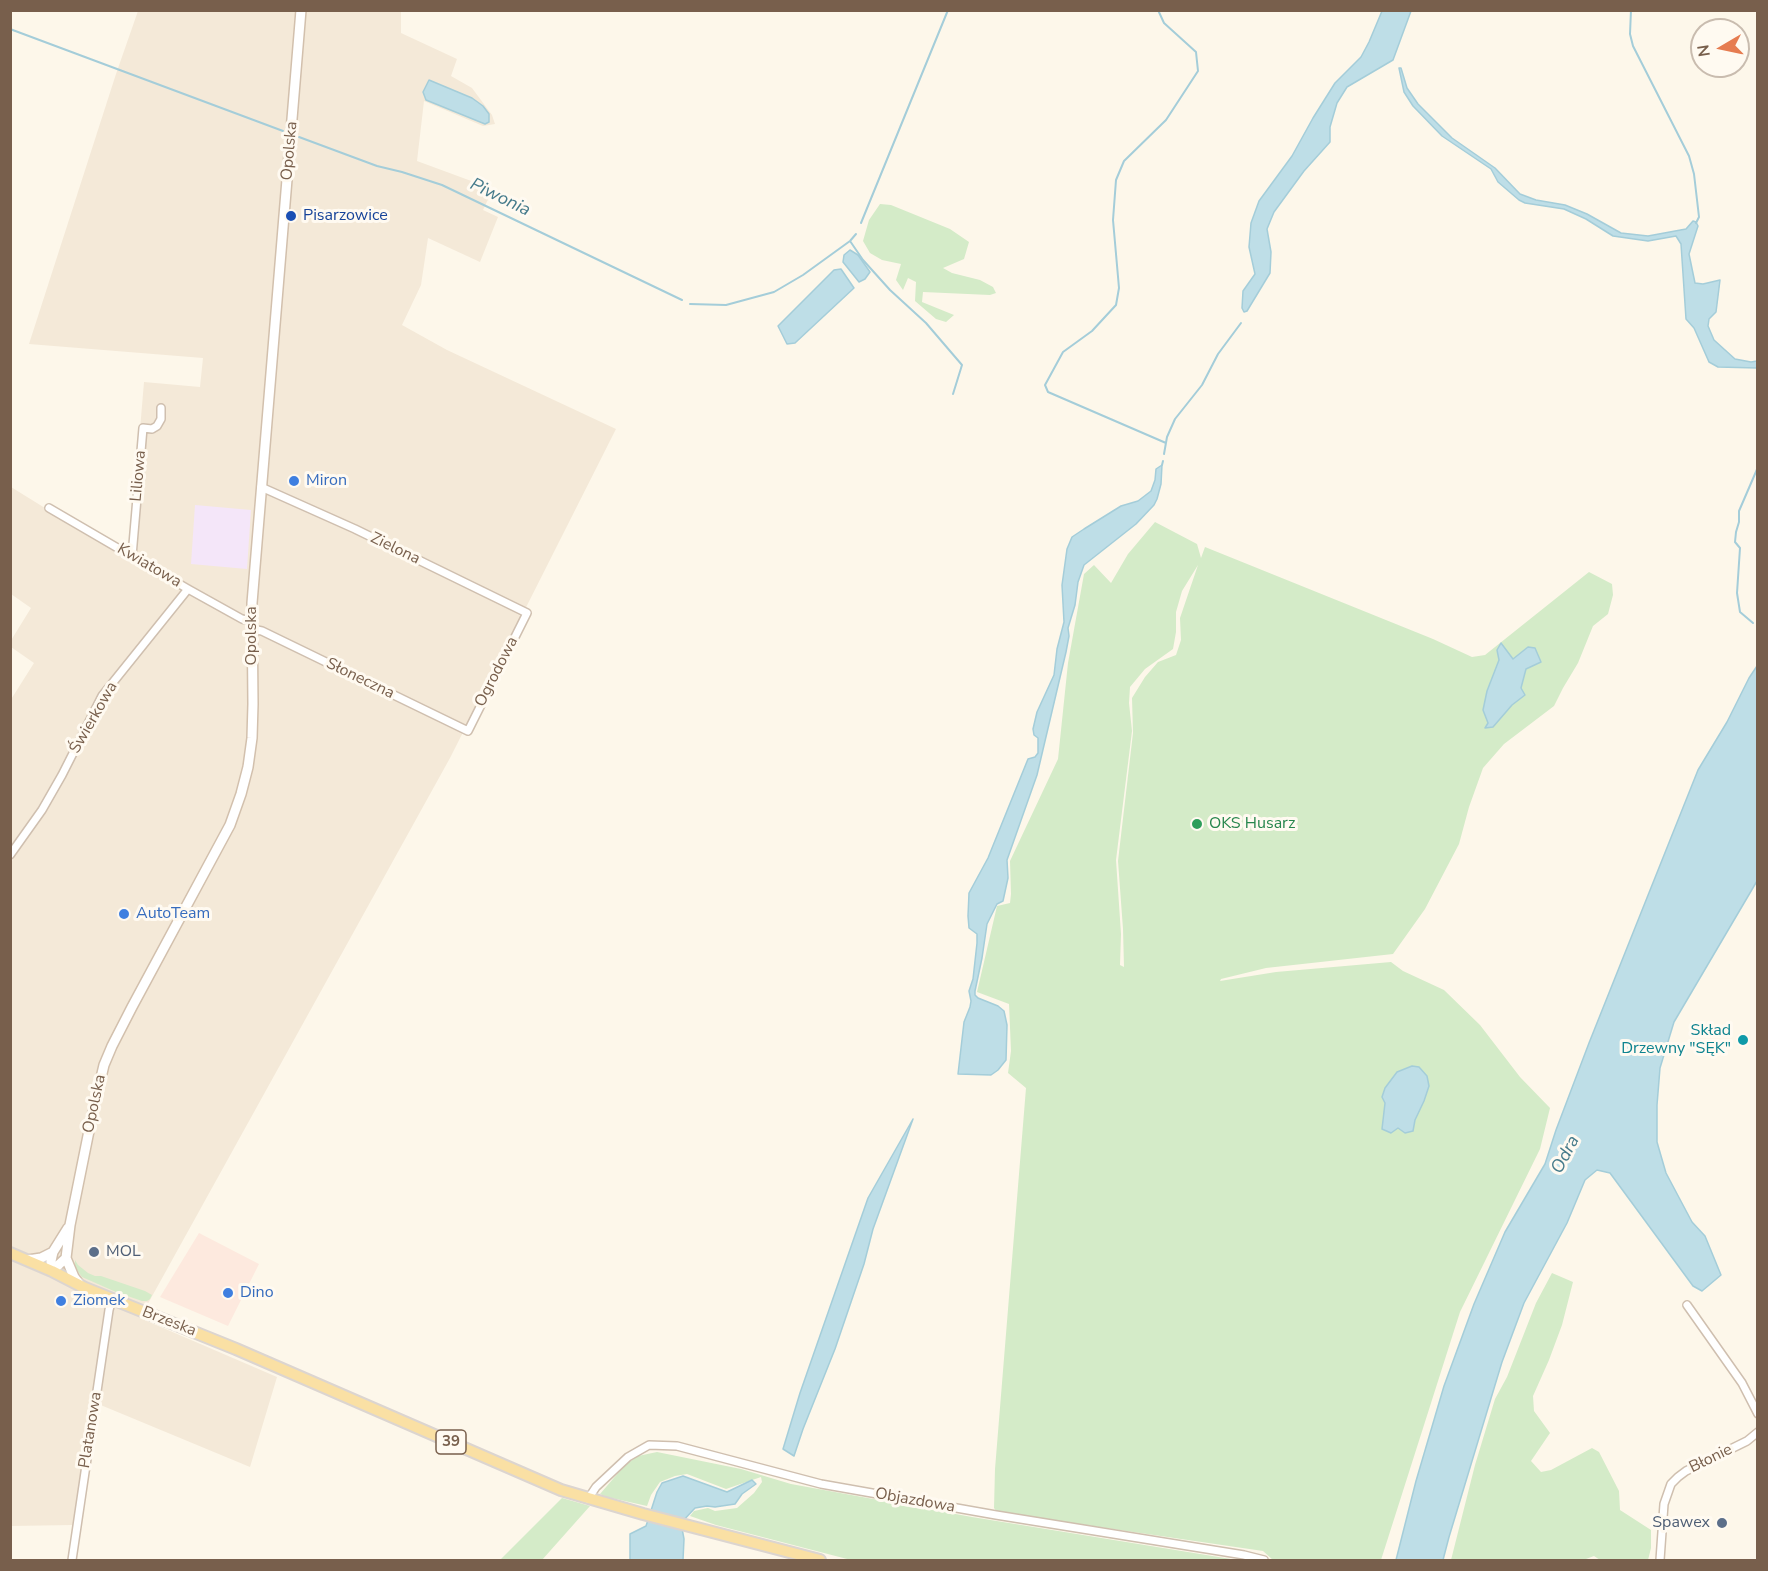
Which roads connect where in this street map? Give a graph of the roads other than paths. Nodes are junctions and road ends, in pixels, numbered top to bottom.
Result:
1 (302, 10) edge
2 (161, 408) dead end
3 (261, 487) junction
4 (49, 508) dead end
5 (132, 556) junction
6 (188, 589) junction
7 (527, 613) joint
8 (251, 625) junction
9 (468, 731) joint
10 (10, 855) edge
11 (70, 1225) junction
12 (53, 1252) junction
13 (10, 1253) edge
14 (66, 1258) junction
15 (25, 1259) junction
16 (52, 1271) junction
17 (85, 1288) junction
18 (112, 1299) junction
19 (1687, 1305) dead end
20 (1758, 1414) edge
21 (1758, 1432) edge
22 (588, 1499) junction
23 (72, 1560) edge
24 (820, 1560) edge
25 (1264, 1560) edge
26 (1660, 1560) edge

1 - 3 main road, Opolska
2 - 5 street, Liliowa
3 - 7 street, Zielona
3 - 8 main road, Opolska
4 - 5 street, Kwiatowa
5 - 6 street, Kwiatowa
6 - 8 street, Kwiatowa
6 - 10 street, Świerkowa
7 - 9 street, Ogrodowa
8 - 9 street, Słoneczna
8 - 11 main road, Opolska
11 - 12 main road, Opolska
11 - 14 main road, Opolska
12 - 15 main road
12 - 16 main road, Opolska
13 - 15 main road, Brzeska / 39
14 - 16 main road
14 - 17 main road
15 - 16 main road, Brzeska / 39
16 - 17 main road, Brzeska / 39
17 - 18 main road, Brzeska / 39
18 - 22 main road, Brzeska / 39
18 - 23 street, Platanowa
19 - 20 street
21 - 26 street, Błonie
22 - 24 main road, 39
22 - 25 street, Objazdowa

